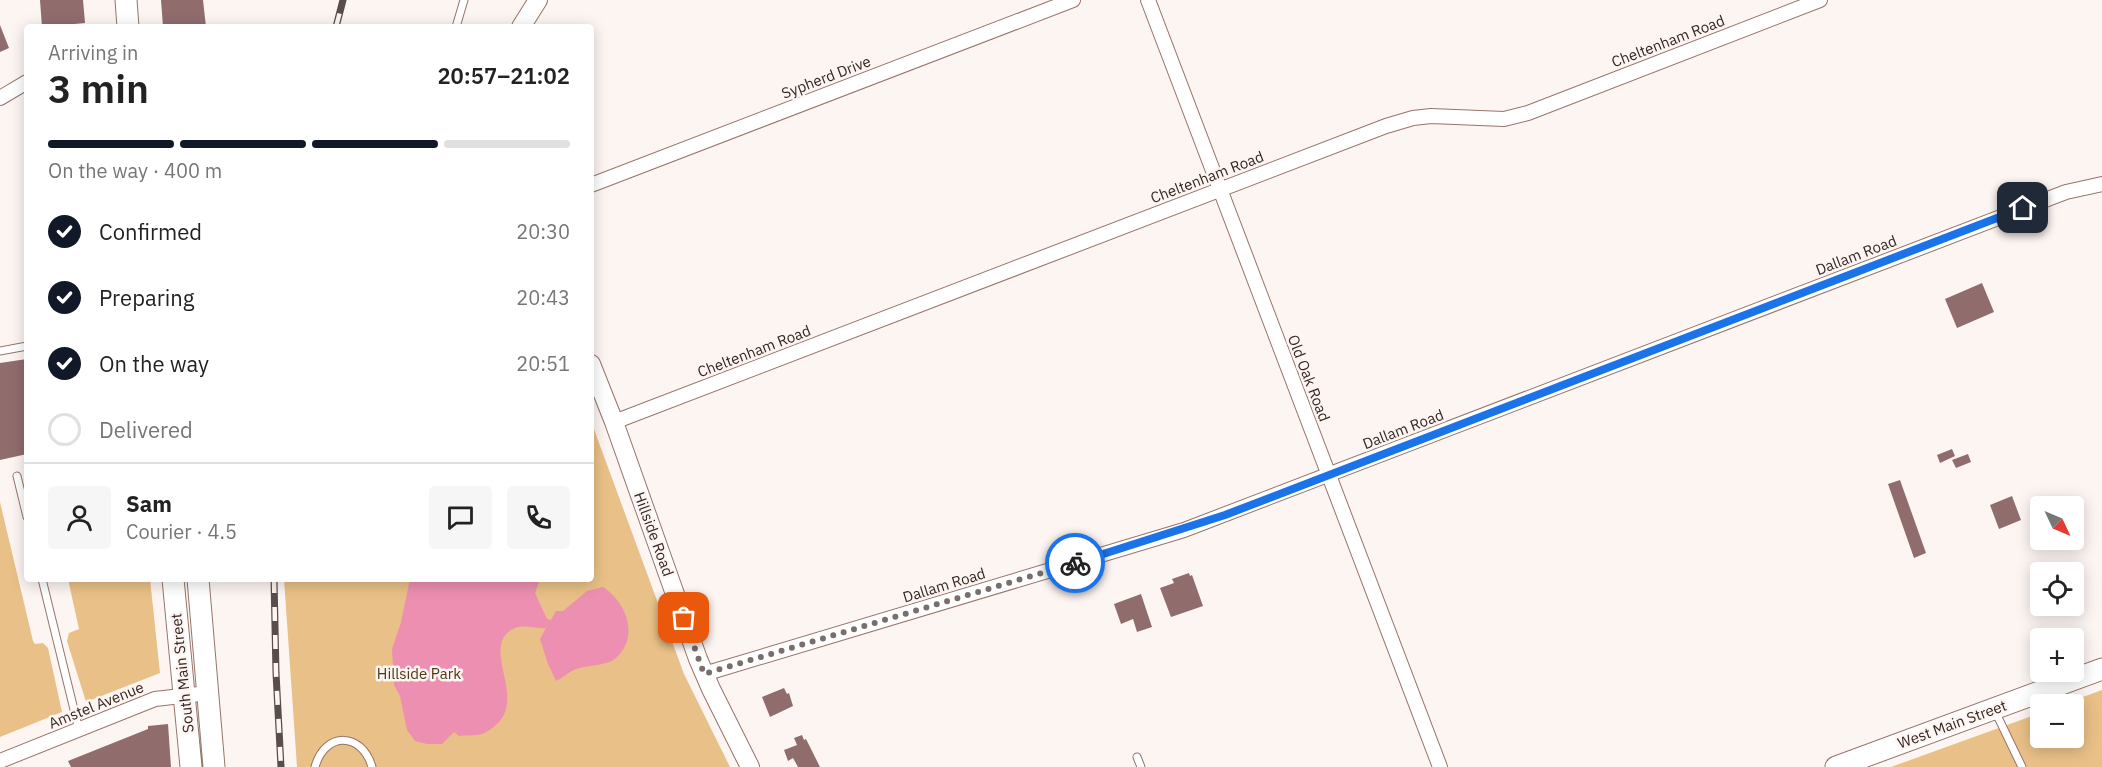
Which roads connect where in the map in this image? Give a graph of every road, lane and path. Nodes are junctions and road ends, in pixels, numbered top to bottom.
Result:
1 (126, 0) edge
2 (464, 0) edge
3 (538, 0) edge
4 (1073, 0) edge
5 (1148, 0) edge
6 (1820, 0) edge
7 (128, 24) edge
8 (457, 24) edge
9 (523, 24) edge
10 (24, 84) edge
11 (0, 98) edge
12 (594, 184) edge
13 (2102, 184) edge
14 (1220, 189) junction
15 (24, 347) edge
16 (0, 351) edge
17 (594, 372) edge
18 (614, 422) junction
19 (1329, 475) junction
20 (17, 476) dead end
21 (24, 505) edge
22 (43, 582) edge
23 (173, 582) edge
24 (198, 582) edge
25 (2102, 669) edge
26 (704, 674) junction
27 (207, 693) junction
28 (183, 695) junction
29 (1994, 709) junction
30 (79, 730) junction
31 (1137, 757) dead end
32 (0, 761) edge
33 (191, 767) edge
34 (214, 767) edge
35 (315, 767) edge
36 (372, 767) edge
37 (750, 767) edge
38 (1141, 767) edge
39 (1440, 767) edge
40 (1836, 767) edge
41 (2022, 767) edge

1 - 7 main road
2 - 8 lane
3 - 9 street
4 - 12 street, Sypherd Drive
5 - 14 street, Old Oak Road
6 - 14 street, Cheltenham Road
10 - 11 street
13 - 19 street, Dallam Road
14 - 18 street, Cheltenham Road
14 - 19 street, Old Oak Road
15 - 16 lane
17 - 18 street, Hillside Road
18 - 26 street, Hillside Road
19 - 26 street, Dallam Road
19 - 39 street, Old Oak Road
20 - 21 lane
22 - 30 lane
23 - 28 main road, South Main Street
24 - 27 main road, South Main Street
25 - 29 main road, West Main Street
26 - 37 street, Hillside Road
27 - 28 street, Amstel Avenue
27 - 34 main road, South Main Street
28 - 30 street, Amstel Avenue
28 - 33 main road, South Main Street
29 - 40 main road, West Main Street
29 - 41 lane
30 - 32 street, Amstel Avenue
31 - 38 lane
35 - 36 lane

